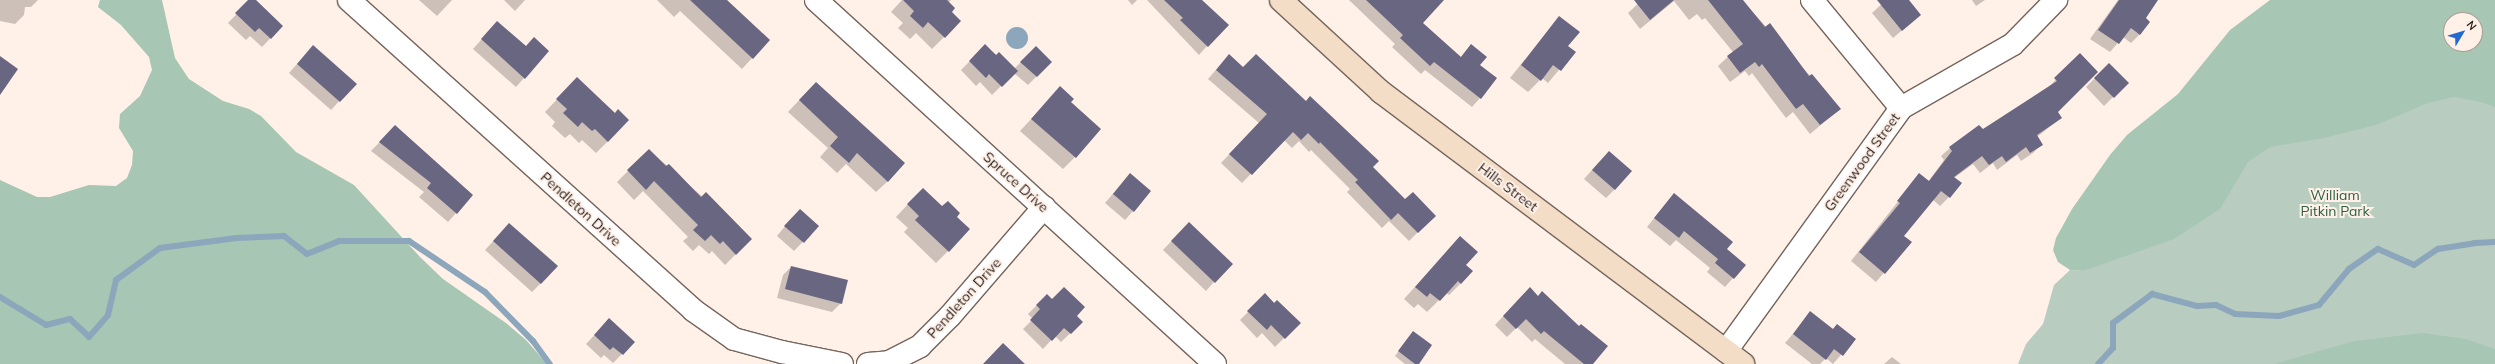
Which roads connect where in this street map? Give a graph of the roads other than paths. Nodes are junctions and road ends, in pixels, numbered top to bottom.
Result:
1 (349, 0) edge
2 (816, 0) edge
3 (1281, 0) edge
4 (1812, 0) edge
5 (2056, 0) edge
6 (1901, 108) junction
7 (1044, 207) junction
8 (1735, 358) edge
9 (842, 364) edge
10 (868, 364) edge
11 (1216, 364) edge

1 - 9 street, Pendleton Drive
2 - 7 street, Spruce Drive
3 - 8 street, Hills Street
4 - 6 street
5 - 6 street, Greenwood Street
6 - 8 street, Greenwood Street
7 - 10 street, Pendleton Drive
7 - 11 street, Spruce Drive

